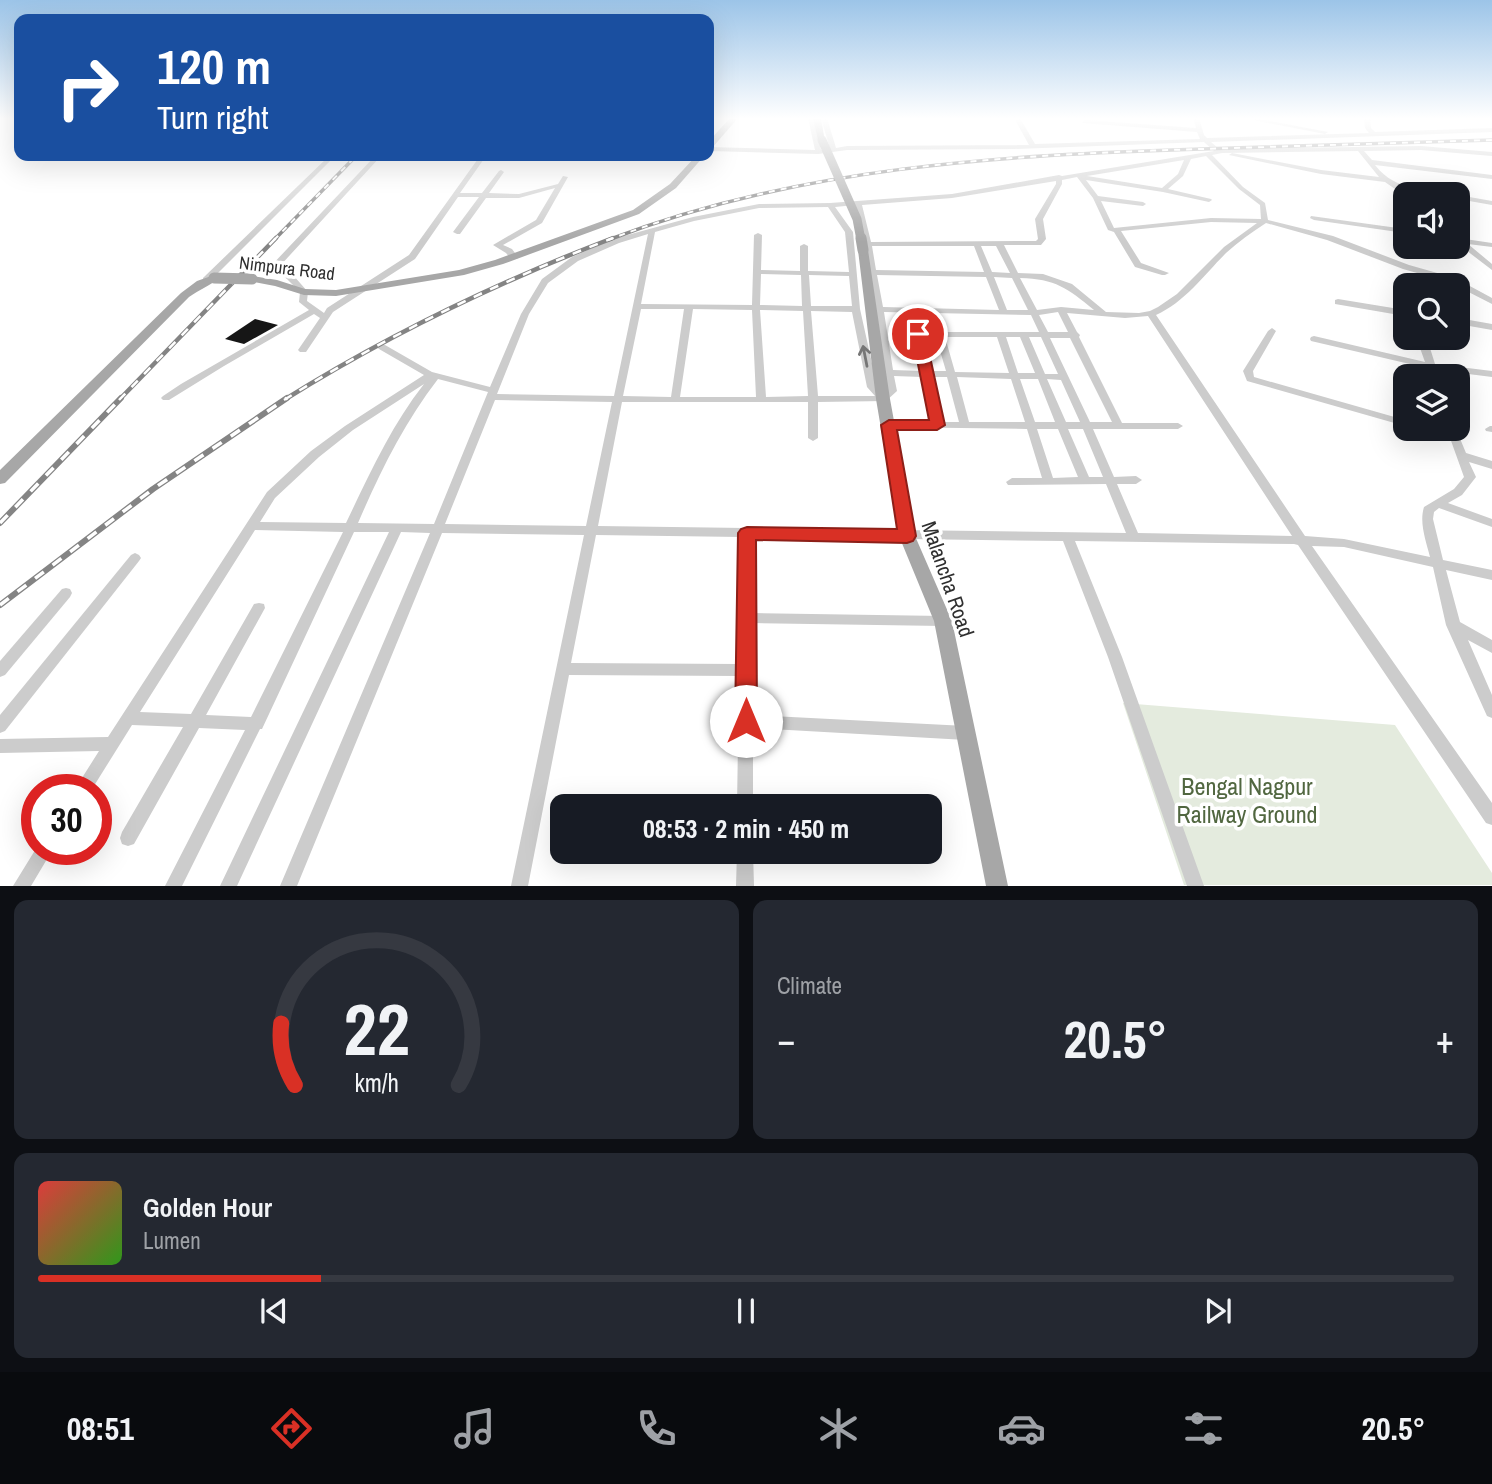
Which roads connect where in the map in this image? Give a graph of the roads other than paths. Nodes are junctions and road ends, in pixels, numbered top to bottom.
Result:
1 (830, 159) edge
2 (1175, 159) edge
3 (1187, 159) edge
4 (1213, 159) edge
5 (1254, 159) edge
6 (1368, 159) edge
7 (327, 161) edge
8 (373, 161) edge
9 (480, 161) edge
10 (696, 161) edge
11 (1370, 162) junction
12 (501, 172) dead end
13 (1080, 176) junction
14 (565, 177) dead end
15 (1059, 177) junction
16 (1492, 177) edge
17 (1384, 180) junction
18 (561, 185) junction
19 (1392, 185) edge
20 (1163, 190) junction
21 (457, 195) junction
22 (484, 195) junction
23 (1096, 198) junction
24 (1470, 199) edge
25 (1209, 200) dead end
26 (896, 201) junction
27 (858, 203) junction
28 (1143, 204) dead end
29 (1492, 204) edge
30 (830, 205) junction
31 (862, 216) junction
32 (1314, 218) dead end
33 (1265, 221) junction
34 (1393, 229) edge
35 (1116, 230) junction
36 (652, 231) junction
37 (457, 232) dead end
38 (758, 235) dead end
39 (1470, 242) edge
40 (977, 244) junction
41 (999, 244) junction
42 (1492, 245) edge
43 (804, 246) dead end
44 (865, 247) junction
45 (1470, 250) edge
46 (514, 257) junction
47 (1492, 268) edge
48 (757, 272) junction
49 (872, 272) junction
50 (803, 273) junction
51 (1165, 273) dead end
52 (852, 274) junction
53 (990, 274) junction
54 (1013, 275) junction
55 (210, 279) junction
56 (361, 290) junction
57 (304, 292) junction
58 (1492, 301) edge
59 (1338, 302) dead end
60 (637, 306) junction
61 (690, 307) junction
62 (756, 307) junction
63 (806, 307) junction
64 (856, 309) junction
65 (877, 309) junction
66 (313, 311) junction
67 (1393, 311) edge
68 (1004, 312) junction
69 (1062, 312) junction
70 (1034, 313) junction
71 (1103, 313) junction
72 (1151, 314) junction
73 (324, 317) junction
74 (1470, 323) edge
75 (1492, 327) edge
76 (1272, 331) dead end
77 (940, 334) junction
78 (1001, 335) junction
79 (1024, 335) junction
80 (1042, 335) junction
81 (1076, 335) junction
82 (1314, 339) dead end
83 (382, 347) dead end
84 (303, 350) dead end
85 (1408, 364) edge
86 (889, 373) junction
87 (1470, 373) edge
88 (1492, 374) edge
89 (927, 375) junction
90 (950, 375) junction
91 (433, 376) junction
92 (1016, 376) junction
93 (1040, 377) junction
94 (1064, 377) junction
95 (492, 394) junction
96 (166, 398) dead end
97 (618, 398) junction
98 (883, 399) junction
99 (675, 400) junction
100 (761, 400) junction
101 (815, 400) junction
102 (1393, 420) edge
103 (889, 425) junction
104 (937, 425) junction
105 (965, 425) junction
106 (1030, 425) junction
107 (1060, 425) junction
108 (1086, 425) junction
109 (1118, 425) junction
110 (1178, 426) dead end
111 (813, 438) dead end
112 (1456, 441) edge
113 (1463, 456) junction
114 (1492, 465) edge
115 (0, 479) edge
116 (1109, 480) junction
117 (1136, 480) dead end
118 (1049, 481) junction
119 (1085, 481) junction
120 (1012, 482) dead end
121 (1439, 503) junction
122 (1492, 523) edge
123 (252, 526) junction
124 (351, 527) junction
125 (397, 528) junction
126 (438, 528) junction
127 (591, 531) junction
128 (747, 533) junction
129 (907, 536) junction
130 (1067, 537) junction
131 (1134, 538) junction
132 (1302, 541) junction
133 (135, 558) dead end
134 (1436, 563) junction
135 (1492, 575) edge
136 (65, 593) dead end
137 (259, 608) dead end
138 (747, 618) junction
139 (943, 621) junction
140 (1453, 625) junction
141 (1492, 647) edge
142 (563, 669) junction
143 (746, 670) junction
144 (0, 671) edge
145 (1492, 711) edge
146 (129, 718) junction
147 (746, 721) junction
148 (194, 722) junction
149 (257, 724) junction
150 (0, 726) edge
151 (966, 733) junction
152 (112, 744) junction
153 (0, 746) edge
154 (93, 774) edge
155 (745, 794) edge
156 (1492, 817) edge
157 (128, 838) dead end
158 (745, 864) edge
159 (35, 865) edge
160 (21, 886) edge
161 (173, 886) edge
162 (228, 886) edge
163 (288, 886) edge
164 (519, 886) edge
165 (745, 886) edge
166 (997, 886) edge
167 (1196, 886) edge

1 - 44 main road, Malancha Road, bridge
2 - 13 street
3 - 20 street
4 - 33 street
5 - 17 street
6 - 11 street
7 - 55 street
8 - 57 street
9 - 21 street
10 - 46 main road, Nimpura Road
11 - 16 street
11 - 17 street
12 - 22 street
13 - 15 street
13 - 20 street
13 - 23 street
14 - 18 street
15 - 26 street
15 - 41 street
17 - 19 street
18 - 22 street
18 - 46 street
20 - 25 street
21 - 22 street
21 - 56 street
22 - 37 street
23 - 28 street
23 - 35 street
24 - 29 street
26 - 27 street
26 - 31 street
27 - 30 street
27 - 31 street
30 - 36 street
30 - 52 street
31 - 44 street
32 - 34 street
33 - 35 street
33 - 58 street
33 - 72 street
35 - 51 street
36 - 60 street
36 - 95 street
38 - 48 street
39 - 42 street
40 - 41 street
40 - 44 street
40 - 53 street
41 - 54 street
43 - 50 street
44 - 49 street
44 - 98 main road, Malancha Road
45 - 47 street
46 - 56 main road, Nimpura Road
48 - 50 street
48 - 62 street
49 - 53 street
49 - 65 street
50 - 52 street
50 - 63 street
52 - 64 street
53 - 54 street
53 - 68 street
54 - 70 street
54 - 71 street
55 - 57 main road, Nimpura Road, bridge
55 - 115 main road
56 - 57 main road, Nimpura Road
56 - 73 street
57 - 66 street
59 - 67 street
60 - 61 street
60 - 97 street
61 - 62 street
61 - 99 street
62 - 63 street
62 - 100 street
63 - 64 street
63 - 101 street
98 -> 64 street
65 - 68 street
65 - 86 street
66 - 73 street
66 - 96 street
68 - 70 street
69 - 70 street
69 - 71 street
69 - 81 street
70 - 80 street
71 - 72 street
72 - 132 street
73 - 84 street
74 - 75 street
76 - 102 street
77 - 78 street
77 - 89 street
77 - 90 street
78 - 79 street
78 - 92 street
79 - 80 street
79 - 93 street
80 - 81 street
80 - 94 street
81 - 109 street
82 - 85 street
83 - 91 street
86 - 89 street
86 - 98 street
87 - 88 street
89 - 90 street
89 - 104 street
90 - 92 street
90 - 105 street
91 - 95 street
91 - 123 street
91 - 124 street
92 - 93 street
92 - 106 street
93 - 94 street
93 - 107 street
94 - 108 street
95 - 97 street
95 - 126 street
97 - 99 street
97 - 127 street
98 - 101 street
98 - 103 main road, Malancha Road
99 - 100 street
100 - 101 street
101 - 111 street
103 - 104 street
103 - 129 main road, Malancha Road
104 - 105 street
105 - 106 street
106 - 107 street
106 - 118 street
107 - 108 street
107 - 119 street
108 - 109 street
108 - 116 street
109 - 110 street
112 - 113 street
113 - 114 street
113 - 121 street
116 - 117 street
116 - 119 street
116 - 131 street
118 - 119 street
118 - 120 street
121 - 122 street
121 - 134 street
123 - 124 street
123 - 146 street
124 - 125 street
124 - 149 street
125 - 126 street
125 - 162 street
126 - 127 street
126 - 163 street
127 - 128 street
127 - 142 street
128 - 129 street
128 - 138 street
129 - 130 street
129 - 139 main road, Malancha Road
130 - 131 street
130 - 167 street
131 - 132 street
132 - 134 street
132 - 156 street
133 - 150 street
134 - 135 street
134 - 140 street
136 - 144 street
137 - 148 street
138 - 139 street
138 - 143 street
139 - 151 main road, Malancha Road
140 - 141 street
140 - 145 street
142 - 143 street
142 - 164 street
143 - 147 street
146 - 148 street
146 - 152 street
147 - 151 street
147 - 155 street
148 - 149 street
148 - 157 street
149 - 161 street
151 - 166 main road, Malancha Road
152 - 153 street
152 - 154 street
158 - 165 street
159 - 160 street

